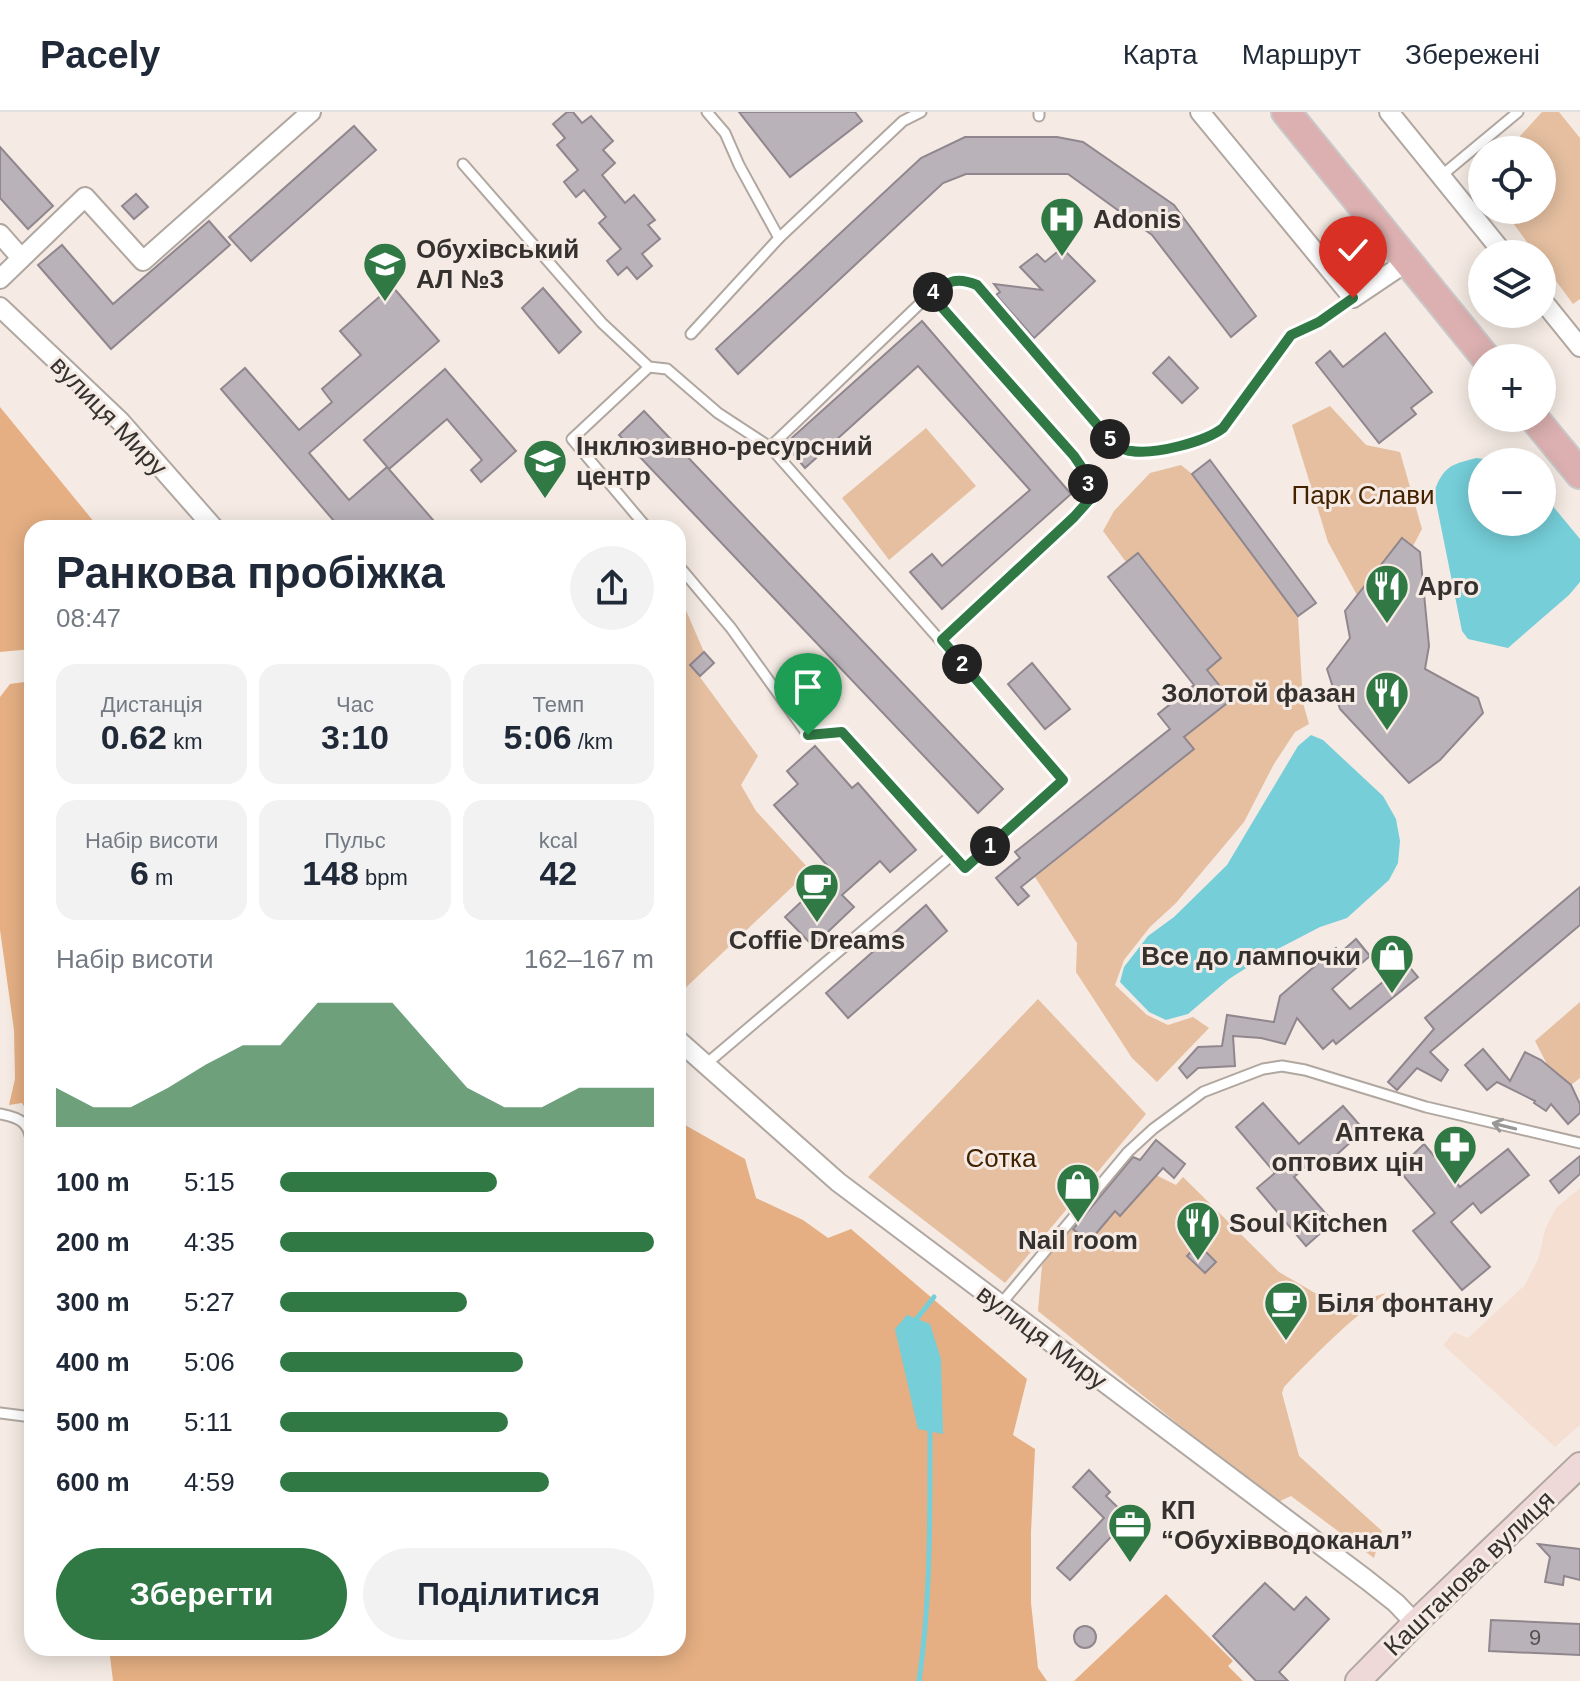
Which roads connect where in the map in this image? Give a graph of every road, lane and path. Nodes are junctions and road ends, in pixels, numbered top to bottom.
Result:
1 (311, 112) edge
2 (707, 112) edge
3 (921, 112) edge
4 (1200, 112) edge
5 (1286, 112) edge
6 (1389, 112) edge
7 (1518, 112) edge
8 (463, 164) dead end
9 (1441, 176) junction
10 (0, 234) edge
11 (779, 238) junction
12 (1493, 240) edge
13 (21, 258) junction
14 (1408, 261) junction
15 (0, 279) edge
16 (930, 294) junction
17 (1353, 298) junction
18 (0, 307) edge
19 (1556, 317) edge
20 (691, 334) dead end
21 (1475, 344) edge
22 (1580, 347) edge
23 (649, 367) junction
24 (1546, 432) edge
25 (770, 447) junction
26 (1580, 474) edge
27 (207, 520) edge
28 (640, 520) edge
29 (686, 575) edge
30 (942, 640) junction
31 (952, 855) junction
32 (686, 1048) edge
33 (705, 1066) junction
34 (0, 1114) edge
35 (24, 1124) edge
36 (1580, 1143) edge
37 (1000, 1305) junction
38 (0, 1413) edge
39 (24, 1416) edge
40 (1580, 1465) edge
41 (1415, 1623) junction
42 (1358, 1681) edge

1 - 13 street
2 - 11 lane
3 - 11 lane
4 - 17 street
5 - 14 main road
6 - 9 street
7 - 9 lane
8 - 23 lane
9 - 12 street
10 - 13 street
11 - 20 lane
13 - 15 street
14 - 17 street
14 - 21 main road
16 - 17 lane
16 - 25 lane
16 - 30 lane
18 - 27 street, вулиця Миру
19 - 22 street
23 - 25 lane
23 - 28 lane
24 - 26 main road
25 - 30 lane
29 - 31 lane
30 - 31 lane
31 - 33 lane
32 - 33 street, вулиця Миру
33 - 37 street, вулиця Миру
34 - 35 lane
36 -> 37 lane
37 - 41 street, вулиця Миру
38 - 39 lane
40 - 41 main road, Каштанова вулиця
41 - 42 main road, Каштанова вулиця

